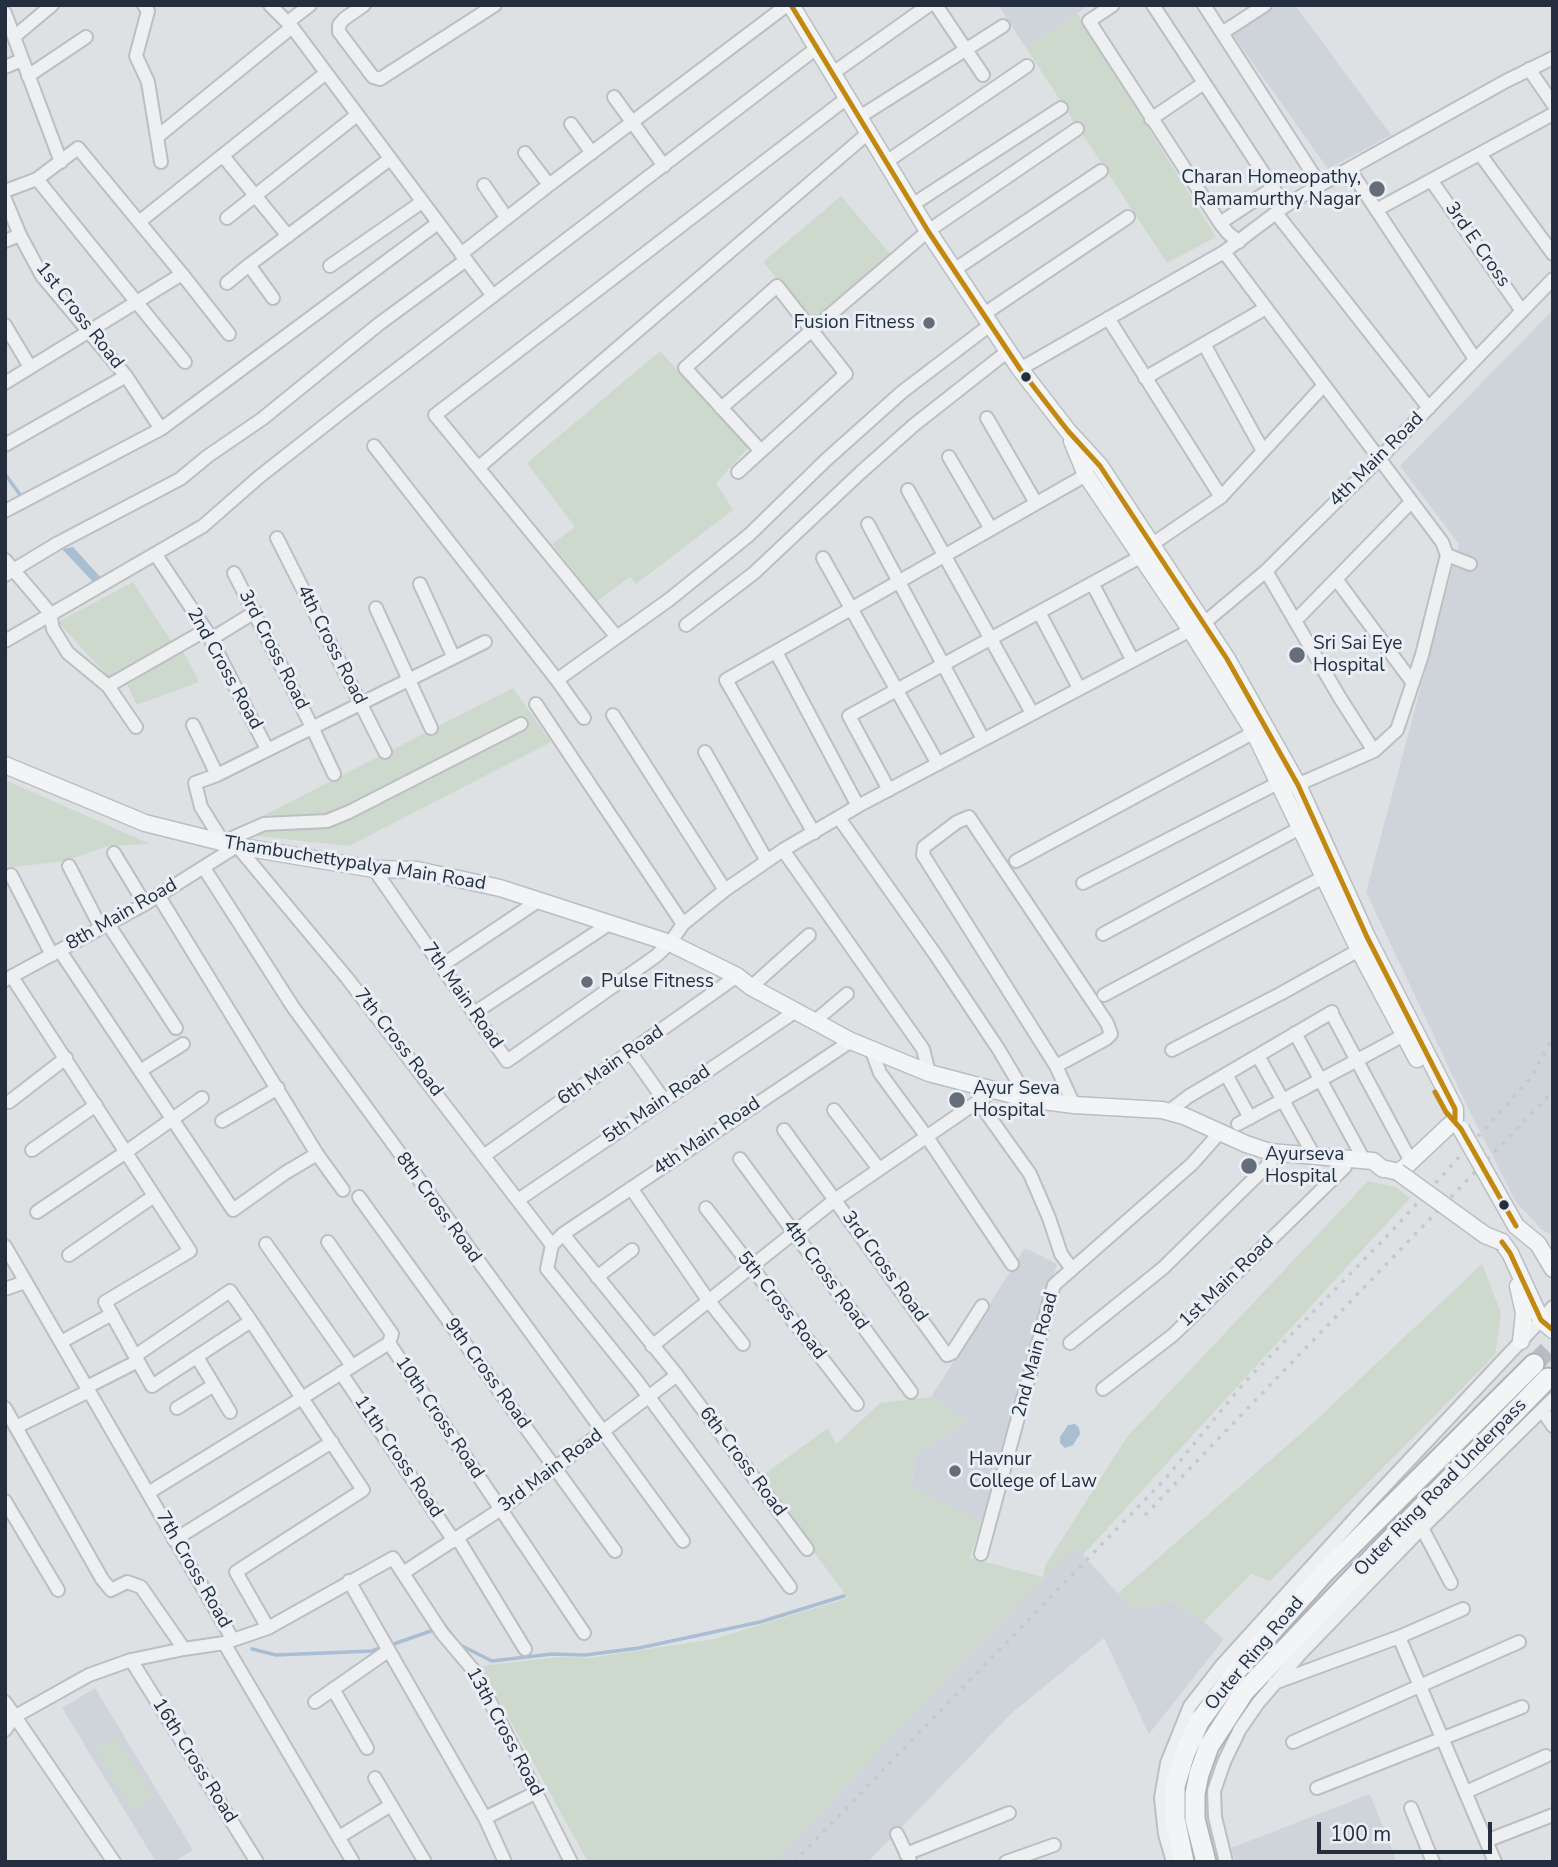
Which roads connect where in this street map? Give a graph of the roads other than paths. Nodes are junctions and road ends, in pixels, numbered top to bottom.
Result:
1 (52, 5) edge
2 (144, 5) edge
3 (270, 5) edge
4 (310, 5) edge
5 (364, 5) edge
6 (495, 5) edge
7 (789, 5) edge
8 (929, 5) edge
9 (936, 5) edge
10 (1113, 5) edge
11 (1153, 5) edge
12 (1204, 5) edge
13 (1265, 5) edge
14 (5, 13) edge
15 (290, 25) junction
16 (1003, 26) dead end
17 (1222, 33) junction
18 (14, 37) junction
19 (86, 37) dead end
20 (818, 47) junction
21 (967, 50) junction
22 (1553, 58) edge
23 (22, 60) junction
24 (1027, 66) dead end
25 (5, 67) edge
26 (1529, 69) junction
27 (326, 73) junction
28 (833, 73) junction
29 (983, 75) dead end
30 (28, 76) junction
31 (1205, 83) junction
32 (614, 97) dead end
33 (847, 98) junction
34 (1553, 104) edge
35 (1061, 108) dead end
36 (1553, 114) edge
37 (357, 115) junction
38 (859, 118) junction
39 (1151, 119) junction
40 (632, 122) junction
41 (571, 124) dead end
42 (1077, 130) dead end
43 (867, 134) junction
44 (157, 136) junction
45 (525, 153) dead end
46 (592, 153) junction
47 (1480, 153) junction
48 (223, 156) junction
49 (390, 159) junction
50 (61, 162) junction
51 (162, 162) dead end
52 (886, 162) junction
53 (664, 166) junction
54 (1350, 170) junction
55 (1101, 171) dead end
56 (37, 179) junction
57 (1431, 180) junction
58 (1320, 184) junction
59 (484, 185) dead end
60 (549, 185) junction
61 (1273, 188) junction
62 (5, 191) edge
63 (255, 195) junction
64 (5, 199) edge
65 (422, 202) junction
66 (912, 205) junction
67 (1280, 210) junction
68 (1376, 210) junction
69 (506, 217) junction
70 (1128, 217) dead end
71 (227, 218) dead end
72 (139, 222) junction
73 (438, 223) junction
74 (1220, 223) junction
75 (928, 231) junction
76 (20, 235) junction
77 (288, 236) junction
78 (5, 241) edge
79 (1240, 242) junction
80 (1224, 252) junction
81 (1553, 254) edge
82 (463, 257) junction
83 (249, 265) junction
84 (330, 266) dead end
85 (954, 270) junction
86 (182, 274) junction
87 (1553, 279) edge
88 (227, 283) dead end
89 (493, 296) junction
90 (273, 298) dead end
91 (136, 303) junction
92 (1266, 308) junction
93 (1522, 311) junction
94 (1108, 318) junction
95 (987, 319) junction
96 (813, 330) junction
97 (7, 331) edge
98 (90, 332) junction
99 (229, 334) dead end
100 (1204, 344) junction
101 (1009, 351) junction
102 (1475, 359) junction
103 (185, 362) dead end
104 (30, 367) junction
105 (1020, 369) junction
106 (126, 376) junction
107 (1145, 378) junction
108 (5, 383) edge
109 (1324, 385) junction
110 (721, 408) junction
111 (1429, 408) junction
112 (987, 418) dead end
113 (160, 429) junction
114 (1068, 431) junction
115 (5, 445) edge
116 (374, 446) dead end
117 (761, 451) junction
118 (1263, 451) junction
119 (949, 457) dead end
120 (1379, 459) junction
121 (479, 467) junction
122 (738, 472) dead end
123 (1086, 475) junction
124 (908, 490) dead end
125 (1221, 497) junction
126 (1411, 502) junction
127 (1037, 503) junction
128 (5, 511) edge
129 (868, 524) dead end
130 (991, 529) junction
131 (277, 538) dead end
132 (1146, 550) junction
133 (156, 555) junction
134 (944, 555) junction
135 (1447, 555) junction
136 (823, 558) dead end
137 (1470, 564) dead end
138 (8, 568) edge
139 (1266, 571) junction
140 (234, 573) dead end
141 (1336, 579) junction
142 (899, 582) junction
143 (1092, 583) junction
144 (420, 584) dead end
145 (376, 608) dead end
146 (851, 609) junction
147 (255, 612) junction
148 (1039, 612) junction
149 (50, 613) junction
150 (1295, 621) junction
151 (686, 625) dead end
152 (1197, 626) junction
153 (209, 635) junction
154 (616, 636) junction
155 (990, 637) junction
156 (5, 641) edge
157 (485, 642) dead end
158 (776, 652) junction
159 (453, 656) junction
160 (1132, 659) junction
161 (943, 664) junction
162 (408, 679) junction
163 (557, 680) junction
164 (1413, 683) junction
165 (108, 686) junction
166 (1079, 688) junction
167 (896, 690) junction
168 (360, 703) junction
169 (536, 704) dead end
170 (1032, 713) junction
171 (613, 715) dead end
172 (584, 718) dead end
173 (521, 724) dead end
174 (193, 725) dead end
175 (136, 727) dead end
176 (312, 727) junction
177 (431, 728) dead end
178 (1260, 729) junction
179 (983, 740) junction
180 (267, 749) junction
181 (1374, 751) junction
182 (385, 752) dead end
183 (705, 752) dead end
184 (938, 764) junction
185 (5, 765) edge
186 (334, 774) dead end
187 (217, 775) junction
188 (1287, 786) junction
189 (889, 790) junction
190 (858, 806) junction
191 (201, 807) junction
192 (839, 818) junction
193 (1300, 828) junction
194 (814, 833) junction
195 (194, 835) junction
196 (230, 844) junction
197 (783, 850) junction
198 (114, 853) dead end
199 (767, 861) junction
200 (1016, 861) dead end
201 (69, 866) dead end
202 (204, 868) junction
203 (373, 869) junction
204 (1330, 874) junction
205 (11, 875) dead end
206 (1083, 883) dead end
207 (725, 890) junction
208 (158, 895) junction
209 (538, 901) junction
210 (145, 904) junction
211 (608, 923) junction
212 (683, 924) junction
213 (105, 926) junction
214 (1103, 934) dead end
215 (809, 935) dead end
216 (670, 943) junction
217 (1359, 950) junction
218 (56, 953) junction
219 (441, 966) junction
220 (737, 976) junction
221 (9, 978) edge
222 (751, 987) junction
223 (847, 994) dead end
224 (1104, 995) dead end
225 (796, 1011) junction
226 (474, 1013) junction
227 (815, 1021) junction
228 (176, 1028) dead end
229 (1295, 1033) junction
230 (1404, 1035) junction
231 (851, 1041) junction
232 (183, 1044) dead end
233 (871, 1049) junction
234 (1172, 1050) dead end
235 (630, 1052) junction
236 (1258, 1056) junction
237 (66, 1058) junction
238 (1358, 1059) junction
239 (1056, 1066) junction
240 (140, 1071) junction
241 (929, 1073) junction
242 (1226, 1074) junction
243 (1320, 1080) junction
244 (278, 1088) junction
245 (996, 1089) junction
246 (202, 1098) dead end
247 (1028, 1099) junction
248 (664, 1100) junction
249 (1283, 1100) junction
250 (978, 1101) junction
251 (9, 1102) dead end
252 (96, 1105) junction
253 (1074, 1105) junction
254 (834, 1110) dead end
255 (1137, 1110) junction
256 (1168, 1112) junction
257 (1250, 1118) junction
258 (172, 1119) junction
259 (222, 1121) dead end
260 (1238, 1124) dead end
261 (1454, 1125) junction
262 (784, 1130) dead end
263 (927, 1137) junction
264 (1215, 1138) junction
265 (32, 1150) dead end
266 (126, 1153) junction
267 (317, 1154) junction
268 (1313, 1154) junction
269 (485, 1156) junction
270 (1408, 1156) junction
271 (740, 1159) dead end
272 (1364, 1160) junction
273 (1272, 1161) junction
274 (1345, 1167) junction
275 (879, 1169) junction
276 (1391, 1170) junction
277 (631, 1188) junction
278 (344, 1190) dead end
279 (154, 1196) junction
280 (359, 1197) dead end
281 (836, 1199) junction
282 (518, 1200) junction
283 (706, 1208) dead end
284 (37, 1212) dead end
285 (794, 1232) junction
286 (563, 1234) junction
287 (328, 1242) dead end
288 (266, 1244) dead end
289 (552, 1245) junction
290 (5, 1246) edge
291 (1506, 1247) junction
292 (632, 1250) dead end
293 (1548, 1254) edge
294 (69, 1255) dead end
295 (1012, 1264) dead end
296 (750, 1265) junction
297 (1072, 1269) junction
298 (1553, 1269) edge
299 (597, 1277) junction
300 (24, 1282) junction
301 (5, 1289) edge
302 (708, 1300) junction
303 (982, 1306) dead end
304 (1553, 1307) edge
305 (112, 1314) junction
306 (251, 1321) junction
307 (1547, 1325) edge
308 (1521, 1341) junction
309 (61, 1342) junction
310 (389, 1343) junction
311 (1070, 1343) dead end
312 (743, 1344) dead end
313 (652, 1346) junction
314 (197, 1357) junction
315 (137, 1358) junction
316 (1534, 1364) tunnel mouth
317 (347, 1370) junction
318 (677, 1375) junction
319 (1548, 1378) tunnel mouth
320 (214, 1385) junction
321 (88, 1389) junction
322 (1103, 1390) dead end
323 (911, 1392) dead end
324 (649, 1397) junction
325 (302, 1398) junction
326 (1553, 1399) edge
327 (857, 1404) dead end
328 (5, 1408) edge
329 (177, 1408) dead end
330 (1542, 1410) junction
331 (230, 1412) dead end
332 (1553, 1426) edge
333 (16, 1427) junction
334 (602, 1432) junction
335 (332, 1442) junction
336 (555, 1467) junction
337 (148, 1493) junction
338 (5, 1500) edge
339 (500, 1509) junction
340 (1422, 1528) junction
341 (174, 1539) junction
342 (456, 1540) junction
343 (683, 1541) dead end
344 (807, 1549) dead end
345 (615, 1551) dead end
346 (981, 1554) dead end
347 (1325, 1572) joint
348 (403, 1573) junction
349 (349, 1581) junction
350 (1451, 1583) dead end
351 (790, 1587) dead end
352 (58, 1590) dead end
353 (1339, 1603) junction
354 (1463, 1609) dead end
355 (268, 1628) junction
356 (584, 1633) dead end
357 (1399, 1637) junction
358 (229, 1642) junction
359 (1518, 1642) dead end
360 (385, 1646) junction
361 (184, 1649) junction
362 (524, 1649) dead end
363 (131, 1660) junction
364 (1274, 1683) junction
365 (1420, 1686) junction
366 (333, 1689) junction
367 (5, 1702) edge
368 (314, 1702) dead end
369 (1522, 1707) dead end
370 (14, 1717) junction
371 (5, 1730) edge
372 (1444, 1739) junction
373 (1293, 1742) dead end
374 (367, 1748) dead end
375 (1546, 1756) dead end
376 (375, 1778) dead end
377 (1317, 1788) dead end
378 (537, 1792) junction
379 (1466, 1792) junction
380 (391, 1805) junction
381 (1411, 1808) dead end
382 (1009, 1812) dead end
383 (1553, 1815) edge
384 (485, 1818) junction
385 (897, 1834) dead end
386 (339, 1837) junction
387 (1486, 1841) junction
388 (1054, 1845) dead end
389 (908, 1858) edge
390 (114, 1862) edge
391 (257, 1862) edge
392 (353, 1862) edge
393 (425, 1862) edge
394 (505, 1862) edge
395 (571, 1862) edge
396 (1006, 1862) edge
397 (1173, 1862) edge
398 (1184, 1862) edge
399 (1206, 1862) edge
400 (1226, 1862) edge
401 (1433, 1862) edge
402 (1495, 1862) edge

1 - 18 street
2 - 44 street
3 - 15 street
4 - 15 street
5 - 6 street
7 - 20 main road
7 - 40 street
8 - 28 street
9 - 21 street
10 - 39 street
11 - 31 street
12 - 17 street
13 - 17 street
14 - 18 street
15 - 27 street
15 - 44 street
16 - 21 street
17 - 58 street
18 - 23 street
19 - 30 street
20 - 28 main road
20 - 53 street
21 - 29 street
21 - 38 street
22 - 26 street
23 - 25 street
23 - 30 street
24 - 52 street
26 - 34 street
26 - 54 street
27 - 37 street
27 - 48 street
28 - 33 main road
30 - 50 street
31 - 39 street
31 - 61 street
32 - 40 street
33 - 38 main road
33 - 121 street
35 - 66 street
36 - 47 street
37 - 49 street
37 - 63 street
38 - 43 main road
39 - 74 street
40 - 46 street
40 - 53 street
41 - 46 street
42 - 75 street
43 - 52 main road
43 - 121 street
44 - 51 street
45 - 60 street
46 - 60 street
47 - 57 street
47 - 81 street
48 - 63 street
48 - 72 street
49 - 65 street
49 - 77 street
50 - 56 street
50 - 72 street
52 - 66 main road
53 - 89 street
54 - 58 street
54 - 68 street
55 - 85 street
56 - 62 street
56 - 91 street
57 - 68 street
57 - 93 street, 3rd E Cross
58 - 67 street
59 - 69 street
60 - 69 street
61 - 67 street
61 - 74 street
63 - 71 street
63 - 77 street
64 - 76 street, 1st Cross Road
65 - 73 street
65 - 84 street
66 - 75 main road
67 - 79 street
67 - 111 street
68 - 102 street
69 - 82 street
70 - 95 street
72 - 86 street
73 - 82 street
73 - 113 street
74 - 79 street
75 - 85 main road
75 - 96 street
76 - 78 street
76 - 98 street, 1st Cross Road
77 - 83 street
79 - 80 street
80 - 92 street
80 - 94 street
82 - 89 street
82 - 138 street
83 - 88 street
83 - 90 street
85 - 95 main road
86 - 91 street
86 - 99 street
87 - 93 street, 4th Main Road
89 - 133 street
91 - 98 street
91 - 103 street
92 - 100 street
92 - 109 street
93 - 102 street, 4th Main Road
94 - 105 street
94 - 107 street
95 - 101 main road
95 - 154 street
96 - 110 street
96 - 110 street
96 - 117 street
97 - 104 street
98 - 104 street
98 - 106 street, 1st Cross Road
100 - 107 street
100 - 118 street
101 - 105 main road
101 - 151 street
102 - 111 street, 4th Main Road
104 - 108 street
105 - 114 main road
106 - 113 street, 1st Cross Road
106 - 115 street
107 - 125 street
109 - 118 street
109 - 120 street
110 - 117 street
111 - 120 street, 4th Main Road
112 - 127 street
113 - 128 street
114 - 123 main road
114 - 132 main road
116 - 163 street
117 - 122 street
118 - 125 street
119 - 130 street
120 - 126 street
120 - 139 street, 4th Main Road
121 - 154 street
123 - 127 street
123 - 132 main road
124 - 134 street
125 - 132 street
126 - 135 street
126 - 141 street
127 - 130 street
129 - 142 street
130 - 134 street
131 - 168 street, 4th Cross Road
132 - 143 street
132 - 152 main road
133 - 149 street
133 - 153 street, 2nd Cross Road
134 - 142 street
134 - 155 street
135 - 137 street
135 - 164 street
136 - 146 street
138 - 149 street
139 - 150 street
139 - 152 street, 4th Main Road
140 - 147 street, 3rd Cross Road
141 - 150 street
141 - 164 street
142 - 146 street
142 - 161 street
143 - 148 street
143 - 160 street
144 - 159 street
145 - 162 street
146 - 158 street
146 - 167 street
147 - 153 street
147 - 176 street, 3rd Cross Road
148 - 155 street
148 - 166 street
149 - 156 street
149 - 165 street
150 - 181 street
152 - 160 street, 4th Main Road
152 - 178 main road
153 - 165 street
153 - 180 street, 2nd Cross Road
154 - 163 street
155 - 161 street
155 - 170 street
157 - 159 street
158 - 190 street
158 - 194 street
159 - 162 street
160 - 166 street, 4th Main Road
161 - 167 street
161 - 179 street
162 - 168 street
162 - 177 street
163 - 172 street
164 - 181 street
165 - 175 street
166 - 170 street, 4th Main Road
167 - 184 street
167 - 189 street
168 - 176 street
168 - 182 street, 4th Cross Road
169 - 212 street
170 - 179 street, 4th Main Road
171 - 207 street
173 - 196 street, 8th Main Road
174 - 187 street
176 - 180 street
176 - 186 street, 3rd Cross Road
178 - 188 main road
178 - 200 street
179 - 184 street, 4th Main Road
180 - 187 street
181 - 188 street
183 - 199 street
184 - 189 street, 4th Main Road
185 - 195 main road, Thambuchettypalya Main Road
187 - 191 street
188 - 193 main road
188 - 204 main road
188 - 206 street
189 - 190 street, 4th Main Road
190 - 192 street, 4th Main Road
191 - 195 street
191 - 196 street, 7th Cross Road
192 - 194 street, 4th Main Road
192 - 247 street
193 - 204 main road
193 - 214 street
194 - 197 street, 4th Main Road
195 - 196 main road, Thambuchettypalya Main Road
196 - 202 street, 8th Main Road
196 - 203 main road, Thambuchettypalya Main Road
196 - 269 street, 7th Cross Road
197 - 199 street, 4th Main Road
197 - 241 street
198 - 210 street
199 - 207 street, 4th Main Road
201 - 213 street
202 - 208 street, 8th Main Road
202 - 334 street, 8th Cross Road
203 - 209 main road, Thambuchettypalya Main Road
203 - 219 street, 7th Main Road
204 - 217 main road
204 - 224 street
204 - 261 main road
205 - 218 street
207 - 212 street, 4th Main Road
208 - 210 street, 8th Main Road
208 - 244 street
209 - 211 main road, Thambuchettypalya Main Road
209 - 219 street
210 - 213 street, 8th Main Road
211 - 216 main road, Thambuchettypalya Main Road
211 - 226 street
212 - 216 street, 4th Main Road
213 - 218 street, 8th Main Road
213 - 228 street
215 - 222 street
216 - 220 main road, Thambuchettypalya Main Road
216 - 226 street, 7th Main Road
217 - 230 main road
217 - 234 street
218 - 221 street, 8th Main Road
218 - 240 street
219 - 226 street, 7th Main Road
220 - 222 main road, Thambuchettypalya Main Road
220 - 235 street, 6th Main Road
221 - 237 street
222 - 225 main road, Thambuchettypalya Main Road
223 - 227 street
225 - 227 main road, Thambuchettypalya Main Road
225 - 248 street, 5th Main Road
227 - 231 main road, Thambuchettypalya Main Road
229 - 236 street
229 - 238 street
229 - 243 street
230 - 238 street
230 - 261 main road
231 - 233 main road, Thambuchettypalya Main Road
231 - 277 street, 4th Main Road
232 - 240 street
233 - 241 main road, Thambuchettypalya Main Road
233 - 263 street
235 - 248 street
235 - 269 street, 6th Main Road
236 - 242 street
236 - 249 street
237 - 251 street
237 - 252 street
238 - 243 street
238 - 270 street
239 - 239 street
239 - 253 street
240 - 258 street
241 - 245 main road, Thambuchettypalya Main Road
242 - 256 street
242 - 257 street
243 - 249 street
243 - 272 street
244 - 259 street
244 - 267 street
245 - 247 main road, Thambuchettypalya Main Road
245 - 250 street
246 - 258 street
247 - 253 main road, Thambuchettypalya Main Road
248 - 282 street, 5th Main Road
249 - 257 street
249 - 268 street
250 - 263 street
250 - 297 street
252 - 265 street
252 - 266 street
253 - 255 main road, Thambuchettypalya Main Road
254 - 275 street
255 - 256 main road, Thambuchettypalya Main Road
255 - 264 main road, Thambuchettypalya Main Road
256 - 268 main road, Thambuchettypalya Main Road
257 - 260 street
258 - 266 street
258 - 267 street
261 - 270 main road
261 - 276 main road
261 - 293 main road, bridge
262 - 281 street, 3rd Cross Road
263 - 275 street
263 - 295 street
264 - 273 main road, Thambuchettypalya Main Road
264 - 297 street, 2nd Main Road
266 - 279 street
266 - 284 street
267 - 278 street
268 - 272 main road, Thambuchettypalya Main Road
269 - 282 street, 7th Cross Road
270 - 276 main road
271 - 285 street, 4th Cross Road
272 - 276 main road, Thambuchettypalya Main Road
273 - 274 main road, Thambuchettypalya Main Road
273 - 311 street
274 - 276 main road, Thambuchettypalya Main Road
274 - 322 street, 1st Main Road
275 - 281 street
276 - 291 main road, bridge
277 - 286 street, 4th Main Road
277 - 302 street
279 - 294 street
279 - 305 street
280 - 336 street, 9th Cross Road
281 - 285 street
281 - 303 street, 3rd Cross Road
282 - 289 street, 7th Cross Road
283 - 296 street, 5th Cross Road
285 - 296 street
285 - 323 street, 4th Cross Road
286 - 289 street
286 - 299 street
287 - 310 street, 10th Cross Road
288 - 317 street, 11th Cross Road
289 - 324 street
290 - 300 street, 7th Cross Road
291 - 307 main road
291 - 308 main road
292 - 299 street
293 - 298 main road
296 - 302 street
296 - 327 street, 5th Cross Road
297 - 346 street, 2nd Main Road
299 - 313 street
300 - 301 street
300 - 309 street, 7th Cross Road
302 - 312 street
302 - 313 street
304 - 307 street
305 - 309 street
305 - 315 street
306 - 314 street
306 - 315 street
306 - 325 street
307 - 308 street
308 - 397 street
309 - 321 street, 7th Cross Road
310 - 317 street
310 - 339 street, 10th Cross Road
313 - 318 street
314 - 315 street
314 - 320 street
315 - 321 street
316 - 347 highway, Outer Ring Road Underpass
317 - 325 street
317 - 342 street, 11th Cross Road
318 - 324 street, 3rd Main Road
318 - 344 street, 6th Cross Road
319 - 353 highway, Outer Ring Road Underpass
320 - 329 street
320 - 331 street
321 - 333 street
321 - 337 street, 7th Cross Road
324 - 334 street, 3rd Main Road
324 - 351 street
325 - 335 street
325 - 337 street
326 - 330 street
328 - 333 street
330 - 332 street
330 - 340 street
333 - 361 street
334 - 336 street, 3rd Main Road
334 - 343 street, 8th Cross Road
335 - 341 street
335 - 355 street
336 - 339 street, 3rd Main Road
336 - 345 street, 9th Cross Road
337 - 341 street, 7th Cross Road
338 - 352 street
339 - 342 street, 3rd Main Road
339 - 356 street, 10th Cross Road
340 - 350 street
340 - 353 street
341 - 358 street, 7th Cross Road
342 - 348 street, 3rd Main Road
342 - 362 street, 11th Cross Road
347 - 398 highway, Outer Ring Road
348 - 349 street
348 - 378 street, 13th Cross Road
349 - 355 street
349 - 360 street
353 - 364 street
353 - 399 highway, Outer Ring Road
354 - 357 street
355 - 358 street
357 - 364 street
357 - 365 street
358 - 361 street
358 - 386 street, 7th Cross Road
359 - 365 street
360 - 366 street
360 - 384 street
361 - 363 street
363 - 370 street
363 - 391 street, 16th Cross Road
364 - 400 street
365 - 372 street
365 - 373 street
366 - 368 street
366 - 374 street
367 - 370 street
369 - 372 street
370 - 371 street
370 - 390 street
372 - 377 street
372 - 379 street
375 - 379 street
376 - 380 street
378 - 384 street
378 - 395 street, 13th Cross Road
379 - 387 street
380 - 386 street
380 - 393 street
381 - 401 street
382 - 389 street
383 - 387 street
384 - 394 street
385 - 389 street
386 - 392 street, 7th Cross Road
387 - 402 street
388 - 396 street

